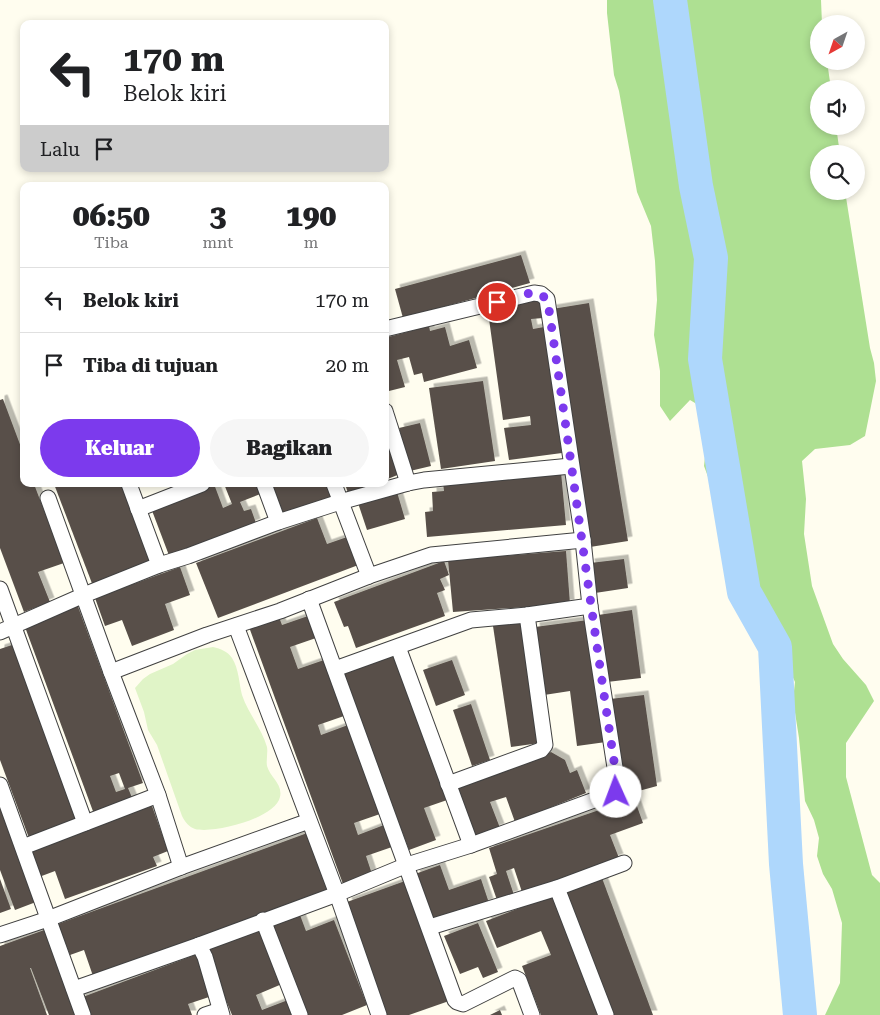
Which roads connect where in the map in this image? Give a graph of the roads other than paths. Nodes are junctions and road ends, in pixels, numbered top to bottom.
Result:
1 (389, 328) edge
2 (389, 424) edge
3 (571, 466) junction
4 (408, 483) junction
5 (130, 487) edge
6 (194, 487) edge
7 (265, 487) edge
8 (335, 487) edge
9 (48, 498) dead end
10 (340, 502) junction
11 (138, 509) junction
12 (278, 522) junction
13 (583, 540) junction
14 (159, 565) junction
15 (369, 576) junction
16 (0, 589) edge
17 (84, 595) junction
18 (310, 599) junction
19 (590, 606) junction
20 (527, 615) junction
21 (236, 626) junction
22 (7, 629) edge
23 (398, 647) junction
24 (335, 669) junction
25 (111, 672) junction
26 (448, 784) junction
27 (0, 785) edge
28 (158, 795) junction
29 (309, 821) junction
30 (85, 823) junction
31 (471, 845) junction
32 (22, 847) junction
33 (624, 863) dead end
34 (407, 865) junction
35 (181, 867) junction
36 (558, 888) junction
37 (337, 894) junction
38 (48, 919) junction
39 (263, 920) junction
40 (430, 927) junction
41 (0, 935) edge
42 (199, 945) junction
43 (74, 989) junction
44 (221, 1012) edge
45 (83, 1015) edge
46 (205, 1015) edge
47 (300, 1015) edge
48 (379, 1015) edge
49 (532, 1015) edge
50 (606, 1015) edge

1 - 3 street
2 - 4 street
3 - 4 street
3 - 13 street
4 - 10 street
5 - 11 street
6 - 11 street
7 - 12 street
8 - 10 street
9 - 17 street
10 - 12 street
10 - 15 street
11 - 14 street
12 - 14 street
13 - 15 street
13 - 19 street
14 - 17 street
15 - 18 street
16 - 22 street
17 - 22 street
17 - 25 street
18 - 21 street
18 - 24 street
19 - 20 street
19 - 31 street
20 - 23 street
20 - 26 street
21 - 25 street
21 - 29 street
22 - 30 street
23 - 24 street
23 - 26 street
24 - 34 street
25 - 28 street
26 - 31 street
27 - 32 street
28 - 30 street
28 - 35 street
29 - 35 street
29 - 37 street
30 - 32 street
31 - 34 street
32 - 38 street
33 - 36 street
34 - 37 street
34 - 40 street
35 - 38 street
36 - 40 street
36 - 50 street
37 - 39 street
37 - 48 street
38 - 41 street
38 - 43 street
39 - 42 street
39 - 47 street
40 - 49 street
42 - 43 street
42 - 44 street
43 - 45 street
44 - 46 street

